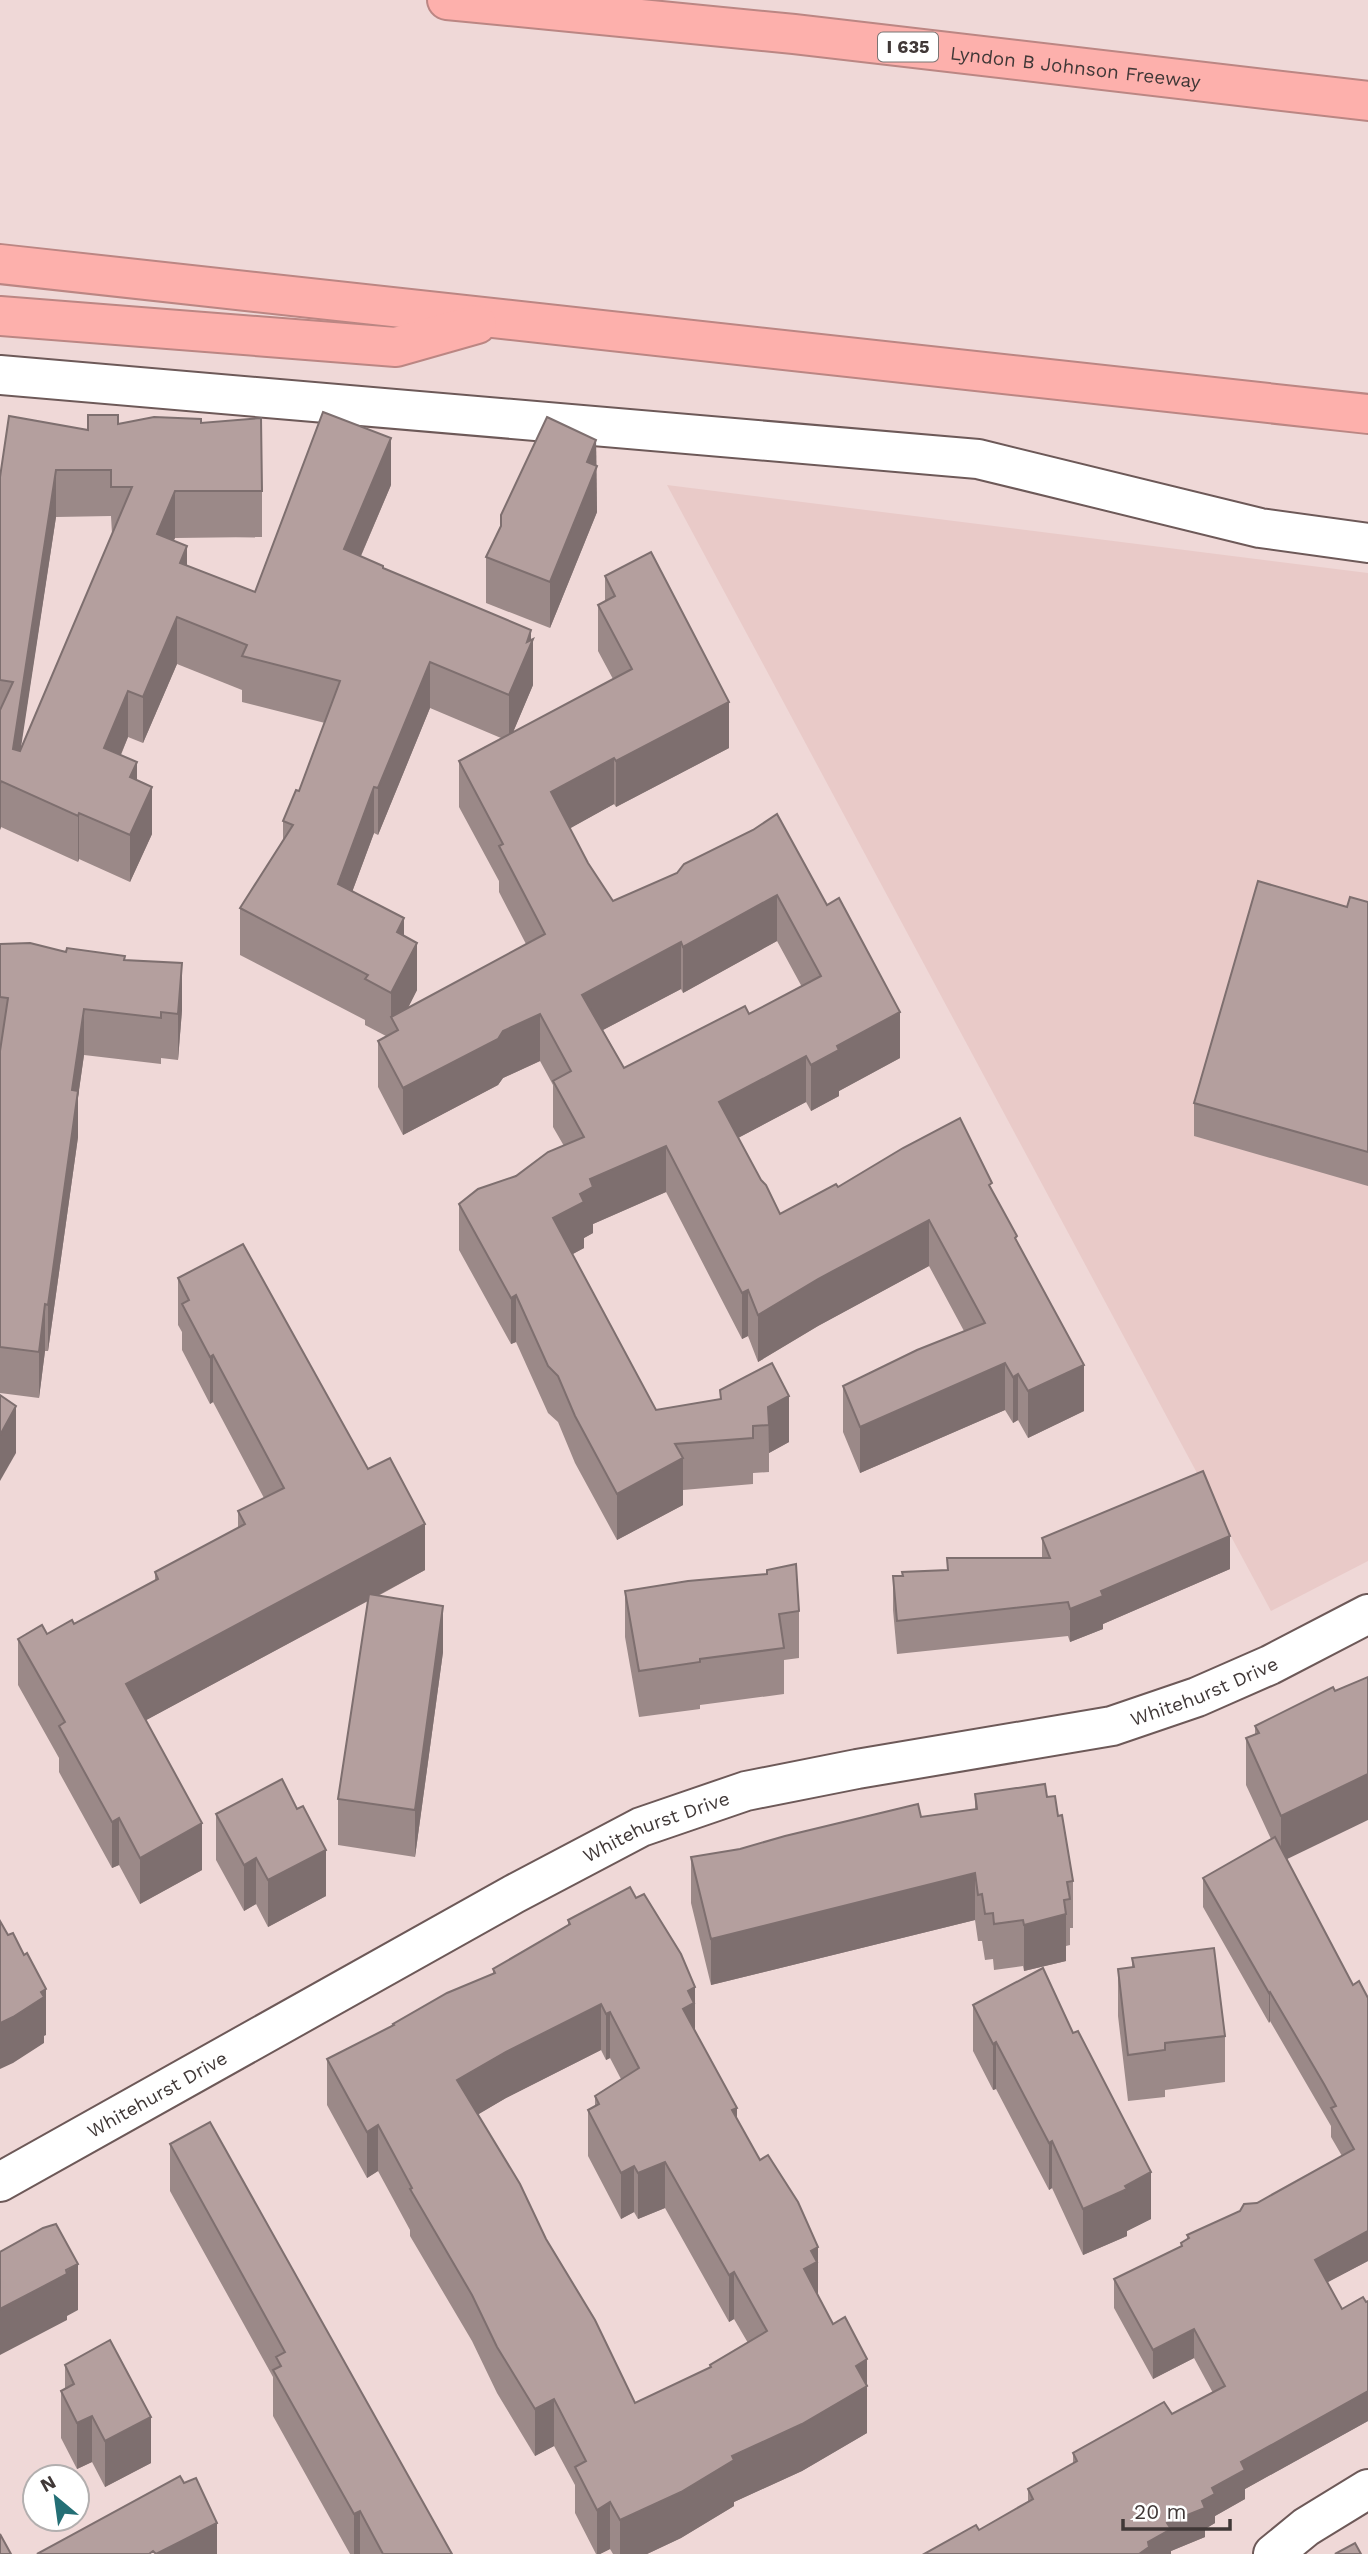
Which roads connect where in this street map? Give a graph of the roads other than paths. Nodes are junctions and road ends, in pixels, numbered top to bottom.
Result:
1 (447, 0) edge
2 (544, 0) edge
3 (598, 14) junction
4 (1368, 101) edge
5 (18, 266) edge
6 (0, 316) edge
7 (495, 319) junction
8 (0, 375) edge
9 (1368, 414) edge
10 (1368, 543) edge
11 (1368, 1614) edge
12 (0, 2182) edge
13 (1368, 2489) edge
14 (1272, 2554) edge

1 - 3 highway, Lyndon B Johnson Freeway / I 635
2 - 3 highway
3 - 4 highway, Lyndon B Johnson Freeway / I 635
5 - 7 highway
6 - 7 highway
7 - 9 highway
8 - 10 street
11 - 12 street, Whitehurst Drive
13 - 14 street

